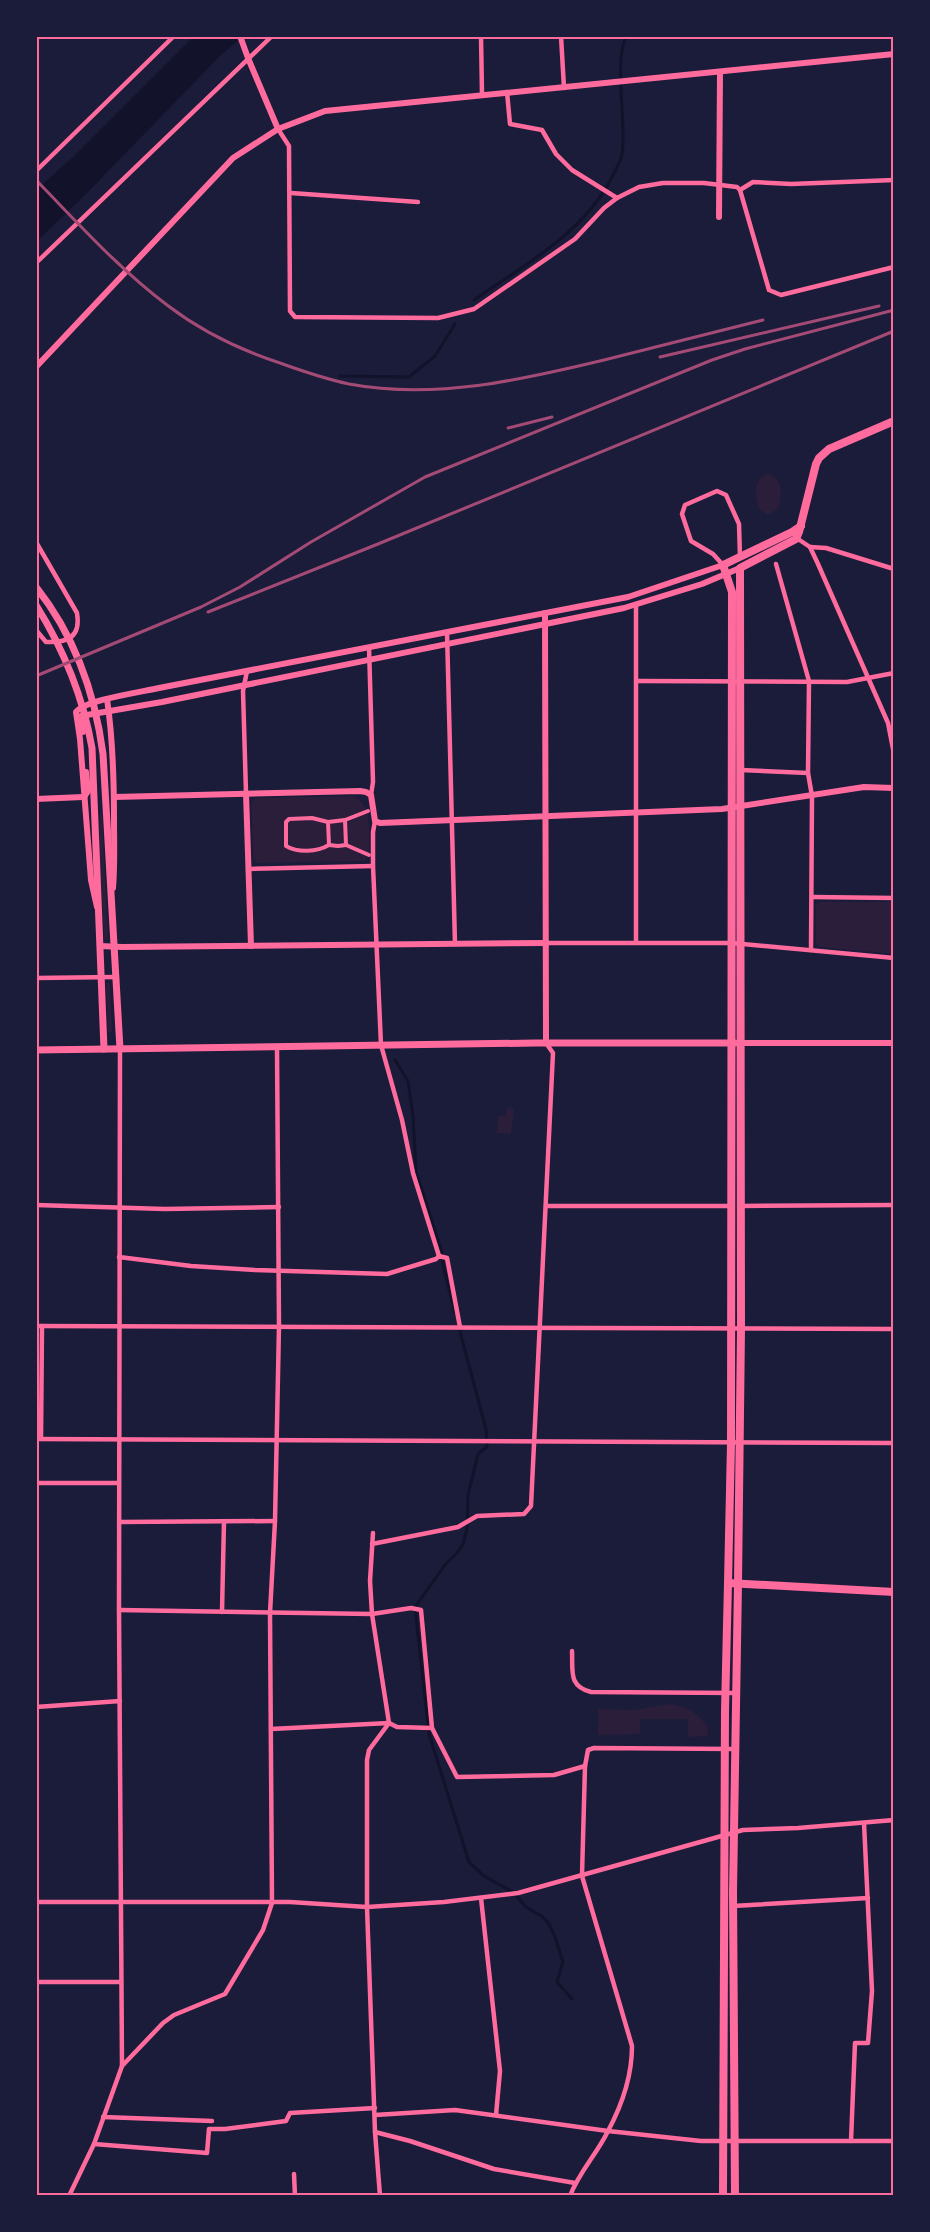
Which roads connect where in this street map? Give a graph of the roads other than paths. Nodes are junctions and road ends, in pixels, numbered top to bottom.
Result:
1 (174, 36) edge
2 (240, 36) edge
3 (272, 36) edge
4 (481, 36) edge
5 (561, 36) edge
6 (894, 54) edge
7 (247, 56) junction
8 (720, 72) junction
9 (564, 88) junction
10 (507, 92) junction
11 (482, 94) junction
12 (278, 129) junction
13 (36, 171) edge
14 (894, 180) edge
15 (718, 185) junction
16 (740, 190) junction
17 (291, 193) junction
18 (617, 198) junction
19 (418, 202) dead end
20 (719, 217) dead end
21 (36, 263) edge
22 (894, 267) edge
23 (36, 367) edge
24 (36, 390) edge
25 (36, 398) edge
26 (894, 421) edge
27 (794, 535) junction
28 (36, 542) edge
29 (810, 547) junction
30 (740, 557) junction
31 (776, 564) dead end
32 (723, 565) junction
33 (740, 568) junction
34 (894, 568) edge
35 (726, 574) junction
36 (36, 587) edge
37 (36, 605) edge
38 (636, 605) junction
39 (545, 613) junction
40 (545, 625) junction
41 (36, 630) edge
42 (447, 632) junction
43 (447, 645) junction
44 (369, 647) junction
45 (370, 660) junction
46 (247, 671) junction
47 (894, 673) edge
48 (867, 679) junction
49 (736, 680) junction
50 (637, 681) junction
51 (809, 681) junction
52 (243, 685) junction
53 (107, 699) junction
54 (109, 711) junction
55 (891, 723) edge
56 (894, 754) edge
57 (741, 770) junction
58 (808, 773) junction
59 (894, 788) edge
60 (246, 793) junction
61 (370, 795) junction
62 (812, 796) junction
63 (83, 797) junction
64 (114, 797) junction
65 (36, 799) edge
66 (741, 807) junction
67 (732, 808) junction
68 (368, 811) dead end
69 (636, 813) junction
70 (545, 816) junction
71 (345, 820) junction
72 (451, 820) junction
73 (375, 821) junction
74 (328, 822) junction
75 (329, 844) junction
76 (346, 845) junction
77 (369, 855) dead end
78 (373, 866) junction
79 (248, 869) junction
80 (812, 897) junction
81 (894, 897) edge
82 (112, 901) junction
83 (97, 908) junction
84 (636, 942) junction
85 (547, 943) junction
86 (732, 943) junction
87 (377, 944) junction
88 (455, 944) junction
89 (742, 944) junction
90 (100, 946) junction
91 (251, 946) junction
92 (114, 947) junction
93 (811, 950) junction
94 (894, 958) edge
95 (115, 977) junction
96 (36, 978) edge
97 (101, 978) junction
98 (546, 1043) junction
99 (731, 1043) junction
100 (894, 1043) edge
101 (741, 1044) junction
102 (381, 1045) junction
103 (104, 1048) junction
104 (277, 1048) junction
105 (120, 1049) junction
106 (36, 1050) edge
107 (36, 1205) edge
108 (894, 1205) edge
109 (546, 1206) junction
110 (732, 1206) junction
111 (741, 1206) junction
112 (279, 1207) junction
113 (120, 1208) junction
114 (441, 1256) junction
115 (119, 1257) junction
116 (278, 1272) junction
117 (119, 1325) junction
118 (36, 1326) edge
119 (42, 1326) junction
120 (279, 1326) junction
121 (458, 1327) junction
122 (539, 1328) junction
123 (730, 1329) junction
124 (741, 1329) junction
125 (894, 1329) edge
126 (38, 1439) edge
127 (119, 1439) junction
128 (277, 1439) junction
129 (535, 1443) junction
130 (735, 1443) junction
131 (894, 1443) edge
132 (36, 1484) edge
133 (119, 1484) junction
134 (224, 1521) junction
135 (275, 1521) junction
136 (119, 1522) junction
137 (373, 1533) dead end
138 (372, 1544) junction
139 (728, 1583) junction
140 (738, 1583) junction
141 (894, 1592) edge
142 (119, 1610) junction
143 (222, 1612) junction
144 (270, 1613) junction
145 (372, 1614) junction
146 (572, 1651) dead end
147 (726, 1693) junction
148 (736, 1693) junction
149 (120, 1701) junction
150 (36, 1707) edge
151 (389, 1723) junction
152 (431, 1728) junction
153 (271, 1729) junction
154 (725, 1749) junction
155 (735, 1749) junction
156 (585, 1766) junction
157 (894, 1820) edge
158 (864, 1823) junction
159 (734, 1832) junction
160 (724, 1834) junction
161 (582, 1876) junction
162 (481, 1898) junction
163 (868, 1898) junction
164 (36, 1902) edge
165 (121, 1902) junction
166 (272, 1903) junction
167 (733, 1906) junction
168 (367, 1907) junction
169 (724, 1907) junction
170 (36, 1982) edge
171 (121, 1982) junction
172 (122, 2066) junction
173 (375, 2108) junction
174 (375, 2115) junction
175 (496, 2115) junction
176 (103, 2117) junction
177 (212, 2121) dead end
178 (608, 2131) junction
179 (375, 2132) junction
180 (723, 2139) junction
181 (735, 2140) junction
182 (851, 2140) junction
183 (894, 2141) edge
184 (94, 2144) junction
185 (294, 2174) dead end
186 (575, 2182) junction
187 (69, 2196) edge
188 (295, 2196) edge
189 (380, 2196) edge
190 (570, 2196) edge
191 (723, 2196) edge
192 (735, 2196) edge

1 - 13 street
2 - 7 street
3 - 7 street
4 - 11 street
5 - 9 street
6 - 8 street
7 - 12 street
7 - 21 street
8 - 9 street
8 - 15 street
9 - 10 street
10 - 11 street
10 - 18 street
11 - 12 street
12 - 17 street
12 - 23 street
14 - 16 street
15 - 16 street
15 - 18 street
15 - 20 street
16 - 22 street
17 - 18 street
17 - 19 street
24 - 25 street
26 - 27 main road
27 - 29 street
27 - 30 main road
27 - 33 main road
28 - 41 street
29 - 34 street
29 - 48 street
30 - 32 main road
30 - 32 street
30 - 33 main road
31 - 51 street
32 - 35 main road
32 - 39 street
33 - 35 street
33 - 49 main road
35 - 38 street
35 - 49 main road
36 - 82 main road
37 - 83 main road
38 - 40 street
38 - 50 street
39 - 40 street
39 - 42 street
40 - 43 street
40 - 70 street
42 - 43 street
42 - 44 street
43 - 45 street
43 - 72 street
44 - 45 street
44 - 46 street
45 - 52 street
45 - 61 street
46 - 52 street
46 - 53 street
47 - 48 street
48 - 51 street
48 - 55 street
49 - 50 street
49 - 51 street
49 - 57 main road
49 - 67 main road
50 - 69 street
51 - 58 street
52 - 54 street
52 - 60 street
53 - 54 street
53 - 63 street
54 - 63 street
54 - 64 street
55 - 56 street
57 - 58 street
57 - 66 main road
58 - 62 street
59 - 62 street
60 - 61 street
60 - 64 street
60 - 79 street
61 - 73 street
62 - 66 street
62 - 80 street
63 - 65 street
63 - 83 street
64 - 82 street
66 - 67 street
66 - 89 main road
67 - 69 street
67 - 86 main road
68 - 71 street
69 - 70 street
69 - 84 street
70 - 72 street
70 - 85 street
71 - 74 street
71 - 76 street
72 - 73 street
72 - 88 street
73 - 78 street
74 - 75 street
74 - 75 street
75 - 76 street
76 - 77 street
78 - 79 street
78 - 87 street
79 - 91 street
80 - 81 street
80 - 93 street
82 - 92 main road
83 - 90 main road
84 - 85 street
84 - 86 street
85 - 88 street
85 - 98 street
86 - 89 street
86 - 99 main road
87 - 88 street
87 - 91 street
87 - 102 street
89 - 93 street
89 - 101 main road
90 - 92 street
90 - 97 main road
91 - 92 street
92 - 95 main road
93 - 94 street
95 - 97 street
95 - 105 main road
96 - 97 street
97 - 103 main road
98 - 99 main road
98 - 102 main road
98 - 109 street
99 - 101 main road
99 - 110 main road
100 - 101 street
101 - 111 main road
102 - 104 main road
102 - 114 street
103 - 105 main road
103 - 106 main road
104 - 105 main road
104 - 112 street
105 - 113 street
107 - 113 street
108 - 111 street
109 - 110 street
109 - 122 street
110 - 111 street
110 - 123 main road
111 - 124 main road
112 - 113 street
112 - 116 street
113 - 115 street
114 - 116 street
114 - 121 street
115 - 116 street
115 - 117 street
116 - 120 street
117 - 119 street
117 - 120 street
117 - 127 street
118 - 119 street
119 - 126 street
120 - 121 street
120 - 128 street
121 - 122 street
122 - 123 street
122 - 129 street
123 - 124 street
123 - 130 main road
124 - 125 street
124 - 130 main road
126 - 127 street
127 - 128 street
127 - 133 street
128 - 129 street
128 - 135 street
129 - 130 street
129 - 138 street
130 - 131 street
130 - 139 main road
130 - 140 main road
132 - 133 street
133 - 136 street
134 - 135 street
134 - 136 street
134 - 143 street
135 - 144 street
136 - 142 street
137 - 138 street
138 - 145 street
139 - 140 main road
139 - 147 main road
140 - 141 main road
140 - 148 main road
142 - 143 street
142 - 149 street
143 - 144 street
144 - 145 street
144 - 153 street
145 - 151 street
145 - 152 street
146 - 147 street
147 - 148 street
147 - 154 main road
148 - 155 main road
149 - 150 street
149 - 165 street
151 - 152 street
151 - 153 street
151 - 168 street
152 - 156 street
153 - 166 street
154 - 155 street
154 - 156 street
154 - 160 main road
155 - 159 main road
156 - 161 street
157 - 158 street
158 - 159 street
158 - 163 street
159 - 160 street
159 - 167 main road
160 - 161 street
160 - 169 main road
161 - 162 street
161 - 178 street
162 - 168 street
162 - 175 street
163 - 167 street
163 - 182 street
164 - 165 street
165 - 166 street
165 - 171 street
166 - 168 street
166 - 172 street
167 - 169 street
167 - 181 main road
168 - 173 street
169 - 180 main road
170 - 171 street
171 - 172 street
172 - 176 street
173 - 174 street
173 - 184 street
174 - 175 street
174 - 179 street
175 - 178 street
176 - 177 street
176 - 184 street
178 - 180 street
178 - 186 street
179 - 186 street
179 - 189 street
180 - 181 street
180 - 191 main road
181 - 182 street
181 - 192 main road
182 - 183 street
184 - 187 street
185 - 188 street
186 - 190 street

